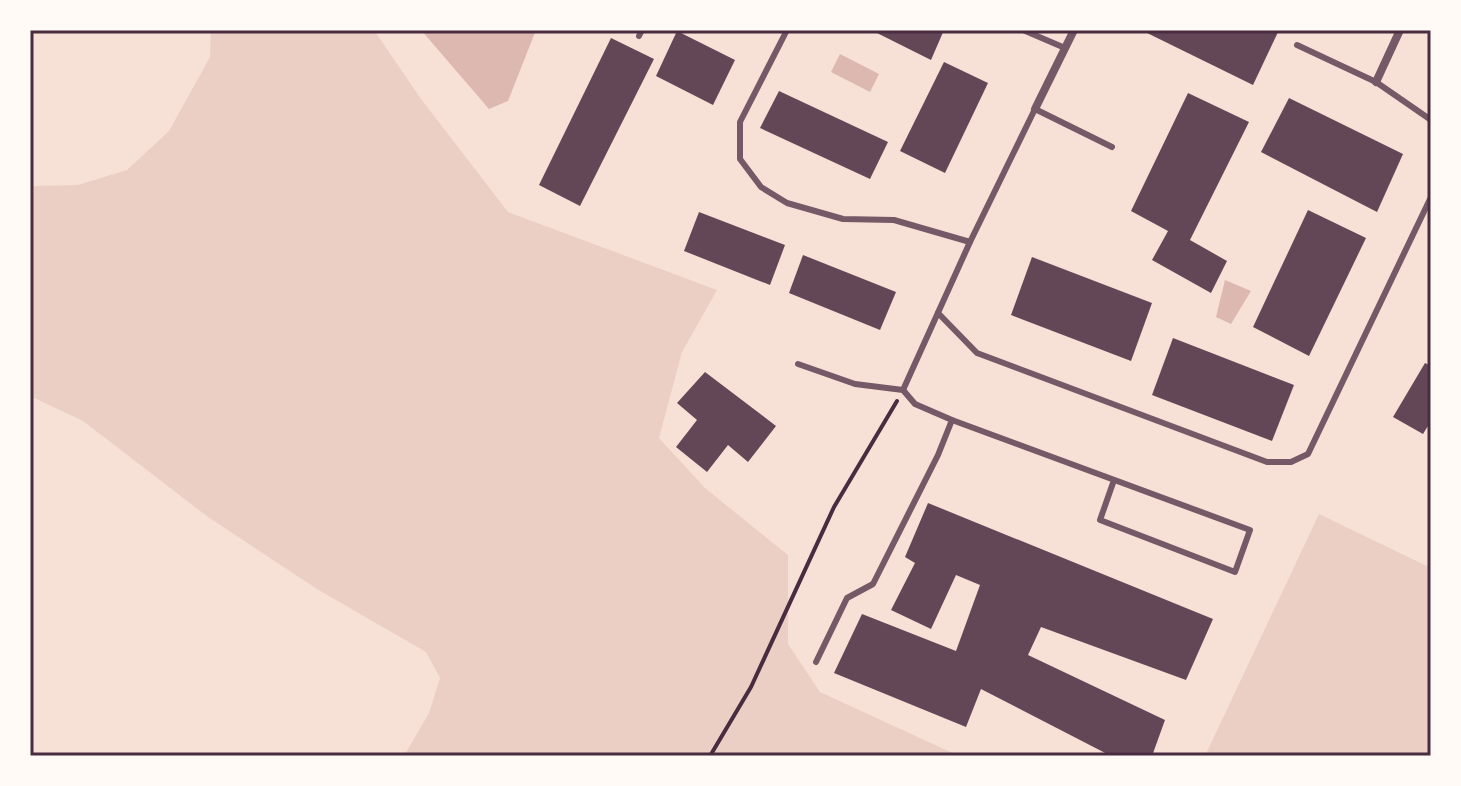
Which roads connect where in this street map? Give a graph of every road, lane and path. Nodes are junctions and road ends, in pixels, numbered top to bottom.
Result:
1 (787, 30) edge
2 (1023, 30) edge
3 (1074, 30) edge
4 (1400, 30) edge
5 (1297, 45) dead end
6 (1065, 48) junction
7 (1376, 82) junction
8 (1035, 109) junction
9 (1431, 120) edge
10 (1112, 147) dead end
11 (1431, 197) edge
12 (970, 242) junction
13 (938, 313) junction
14 (798, 364) dead end
15 (903, 390) junction
16 (952, 420) junction
17 (1114, 480) junction
18 (816, 662) dead end
19 (710, 756) edge

1 - 12 lane
2 - 6 lane
3 - 6 street
4 - 7 street
5 - 7 lane
6 - 8 street
7 - 9 lane
8 - 10 lane
8 - 12 lane
11 - 13 lane
12 - 13 lane
13 - 15 lane
14 - 15 lane
15 - 16 lane
15 - 19 path
16 - 17 lane
16 - 18 lane
17 - 17 lane

